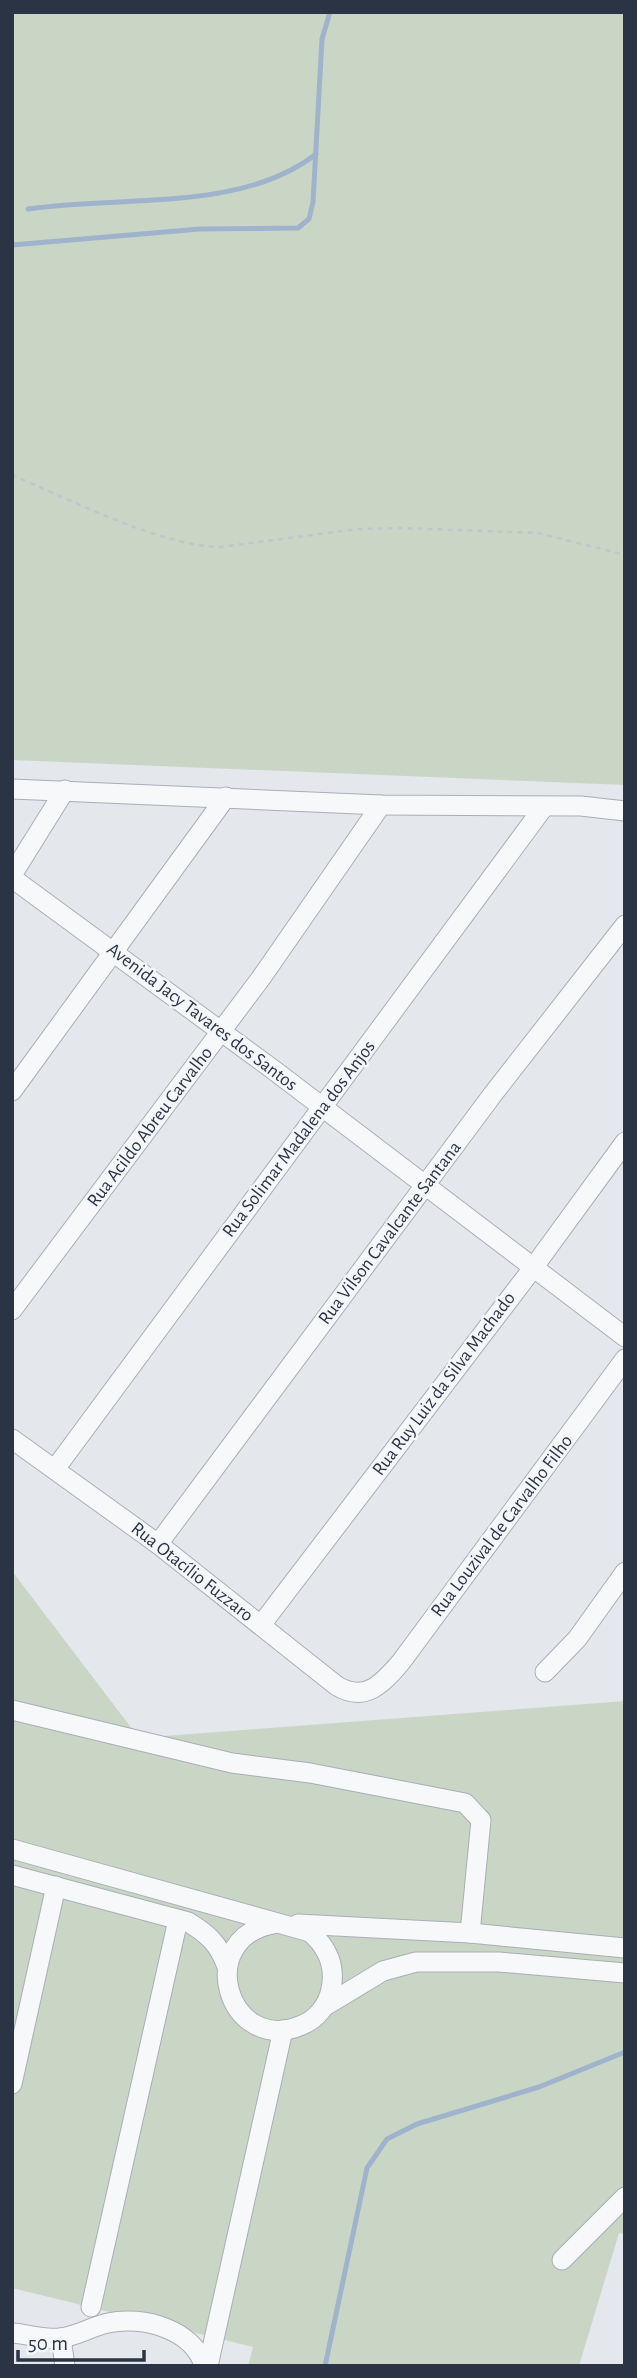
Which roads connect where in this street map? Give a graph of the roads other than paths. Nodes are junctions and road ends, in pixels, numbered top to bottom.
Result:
1 (12, 789) edge
2 (65, 790) junction
3 (226, 797) junction
4 (381, 805) junction
5 (542, 808) junction
6 (625, 811) edge
7 (12, 876) edge
8 (625, 925) edge
9 (115, 953) junction
10 (220, 1034) junction
11 (12, 1091) edge
12 (323, 1108) junction
13 (625, 1142) edge
14 (426, 1187) junction
15 (533, 1268) junction
16 (12, 1310) edge
17 (625, 1337) edge
18 (625, 1359) edge
19 (12, 1439) edge
20 (55, 1469) junction
21 (158, 1544) junction
22 (625, 1572) edge
23 (261, 1625) junction
24 (545, 1672) dead end
25 (375, 1689) joint
26 (12, 1710) edge
27 (12, 1849) edge
28 (12, 1875) edge
29 (57, 1886) junction
30 (178, 1920) junction
31 (283, 1924) junction
32 (470, 1933) junction
33 (625, 1948) edge
34 (227, 1967) junction
35 (625, 1973) edge
36 (325, 2006) junction
37 (283, 2031) junction
38 (12, 2084) edge
39 (625, 2197) edge
40 (562, 2260) dead end
41 (91, 2307) dead end
42 (12, 2333) edge
43 (61, 2338) junction
44 (65, 2366) edge
45 (206, 2366) edge

1 - 2 street
2 - 3 street
2 - 7 street
3 - 4 street
3 - 9 street
4 - 5 street
4 - 10 street, Rua Acildo Abreu Carvalho
5 - 6 street
5 - 12 street, Rua Solimar Madalena dos Anjos
7 - 9 street, Avenida Jacy Tavares dos Santos
8 - 14 street, Rua Vilson Cavalcante Santana
9 - 10 street, Avenida Jacy Tavares dos Santos
9 - 11 street
10 - 12 street, Avenida Jacy Tavares dos Santos
10 - 16 street, Rua Acildo Abreu Carvalho
12 - 14 street, Avenida Jacy Tavares dos Santos
12 - 20 street, Rua Solimar Madalena dos Anjos
13 - 15 street, Rua Ruy Luiz da Silva Machado
14 - 15 street, Avenida Jacy Tavares dos Santos
14 - 21 street, Rua Vilson Cavalcante Santana
15 - 17 street, Avenida Jacy Tavares dos Santos
15 - 23 street, Rua Ruy Luiz da Silva Machado
18 - 25 street, Rua Louzival de Carvalho Filho
19 - 20 street, Rua Otacílio Fuzzaro
20 - 21 street, Rua Otacílio Fuzzaro
21 - 23 street, Rua Otacílio Fuzzaro
22 - 24 street
23 - 25 street, Rua Otacílio Fuzzaro
26 - 32 street
27 - 31 street
28 - 29 street
29 - 30 street
29 - 38 street
30 - 34 street
30 - 41 street
31 - 32 street
31 - 34 street
31 - 36 street
32 - 33 street
34 - 37 street
35 - 36 street
36 - 37 street
37 - 45 street
39 - 40 street
42 - 43 street
43 - 44 street
43 - 45 street

